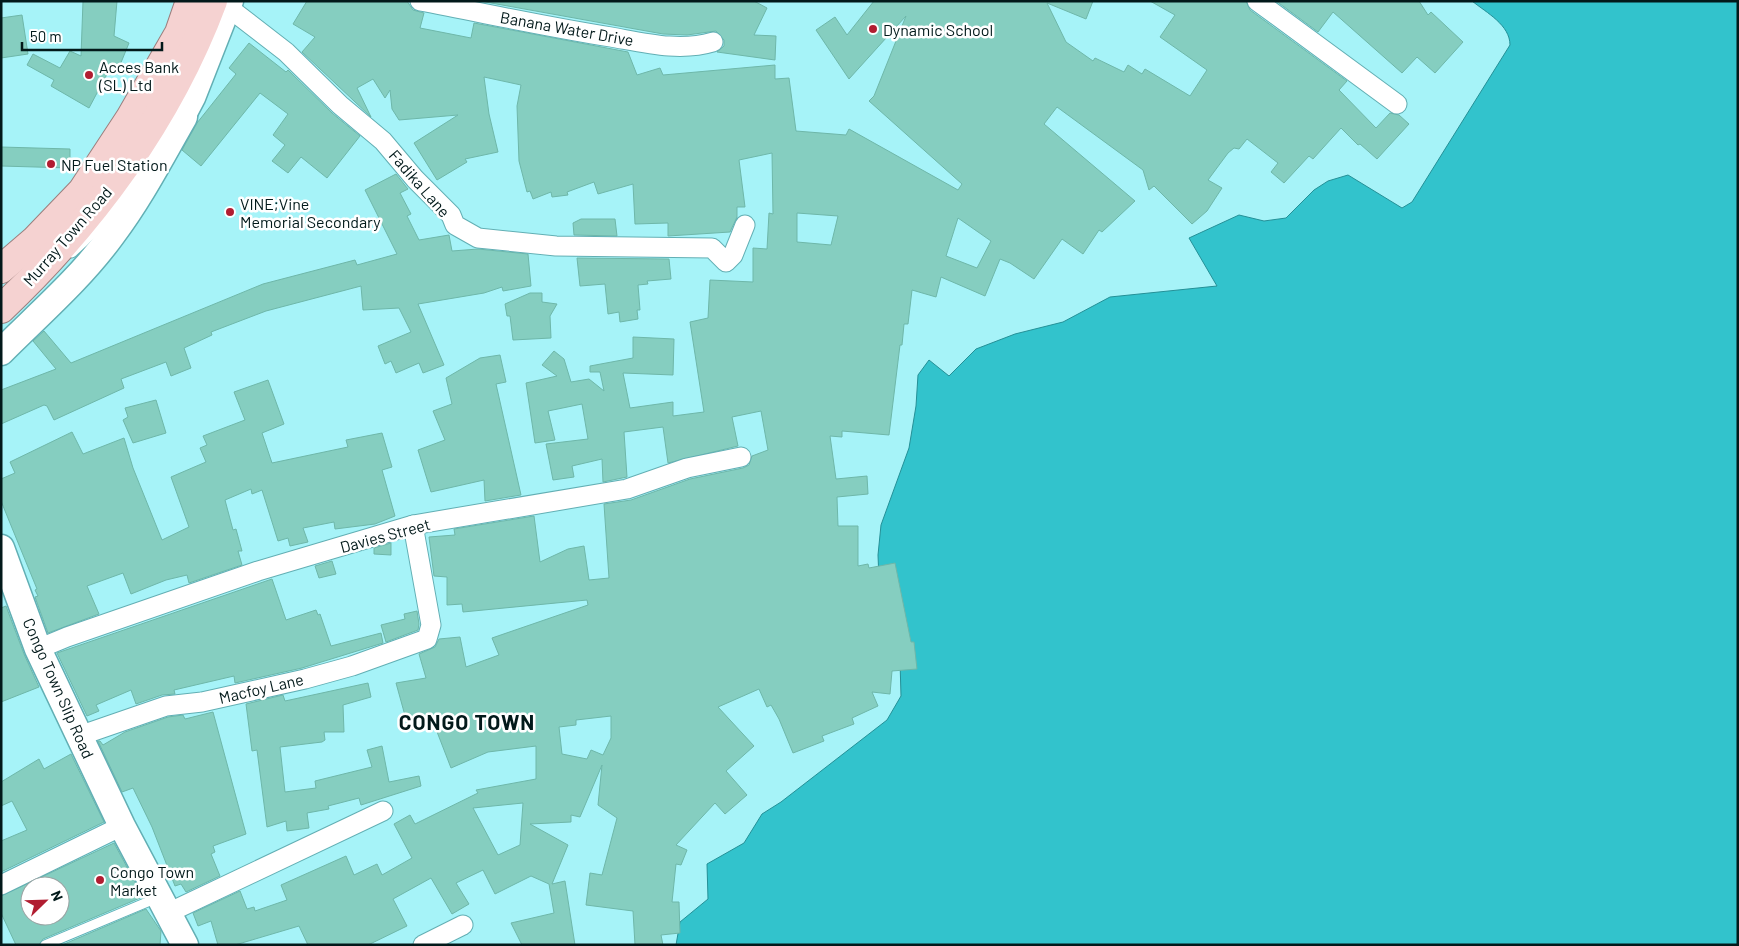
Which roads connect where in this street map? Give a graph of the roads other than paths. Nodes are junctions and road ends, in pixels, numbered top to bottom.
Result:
1 (190, 1) edge
2 (420, 1) edge
3 (1257, 1) edge
4 (225, 3) edge
5 (713, 42) dead end
6 (175, 101) junction
7 (1398, 104) dead end
8 (745, 224) dead end
9 (66, 258) dead end
10 (1, 269) edge
11 (53, 270) dead end
12 (8, 303) edge
13 (1, 352) edge
14 (741, 456) dead end
15 (413, 525) junction
16 (1, 548) edge
17 (38, 649) junction
18 (79, 736) junction
19 (383, 811) dead end
20 (122, 826) junction
21 (1, 885) edge
22 (164, 905) junction
23 (464, 925) dead end
24 (45, 945) edge
25 (186, 945) edge
26 (423, 945) edge

1 - 10 main road, Murray Town Road
2 - 5 street, Banana Water Drive
3 - 7 street
4 - 6 main road, Murray Town Road
4 - 8 street, Fadika Lane
6 - 9 lane
6 - 12 main road, Murray Town Road
6 - 13 main road
11 - 12 lane
14 - 15 street, Davies Street
15 - 17 street, Davies Street
15 - 18 street, Macfoy Lane
16 - 17 main road, Congo Town Slip Road
17 - 18 main road, Congo Town Slip Road
18 - 20 main road, Congo Town Slip Road
19 - 22 street
20 - 21 street
20 - 22 main road, Congo Town Slip Road
22 - 24 lane
22 - 25 main road, Congo Town Slip Road
23 - 26 street

